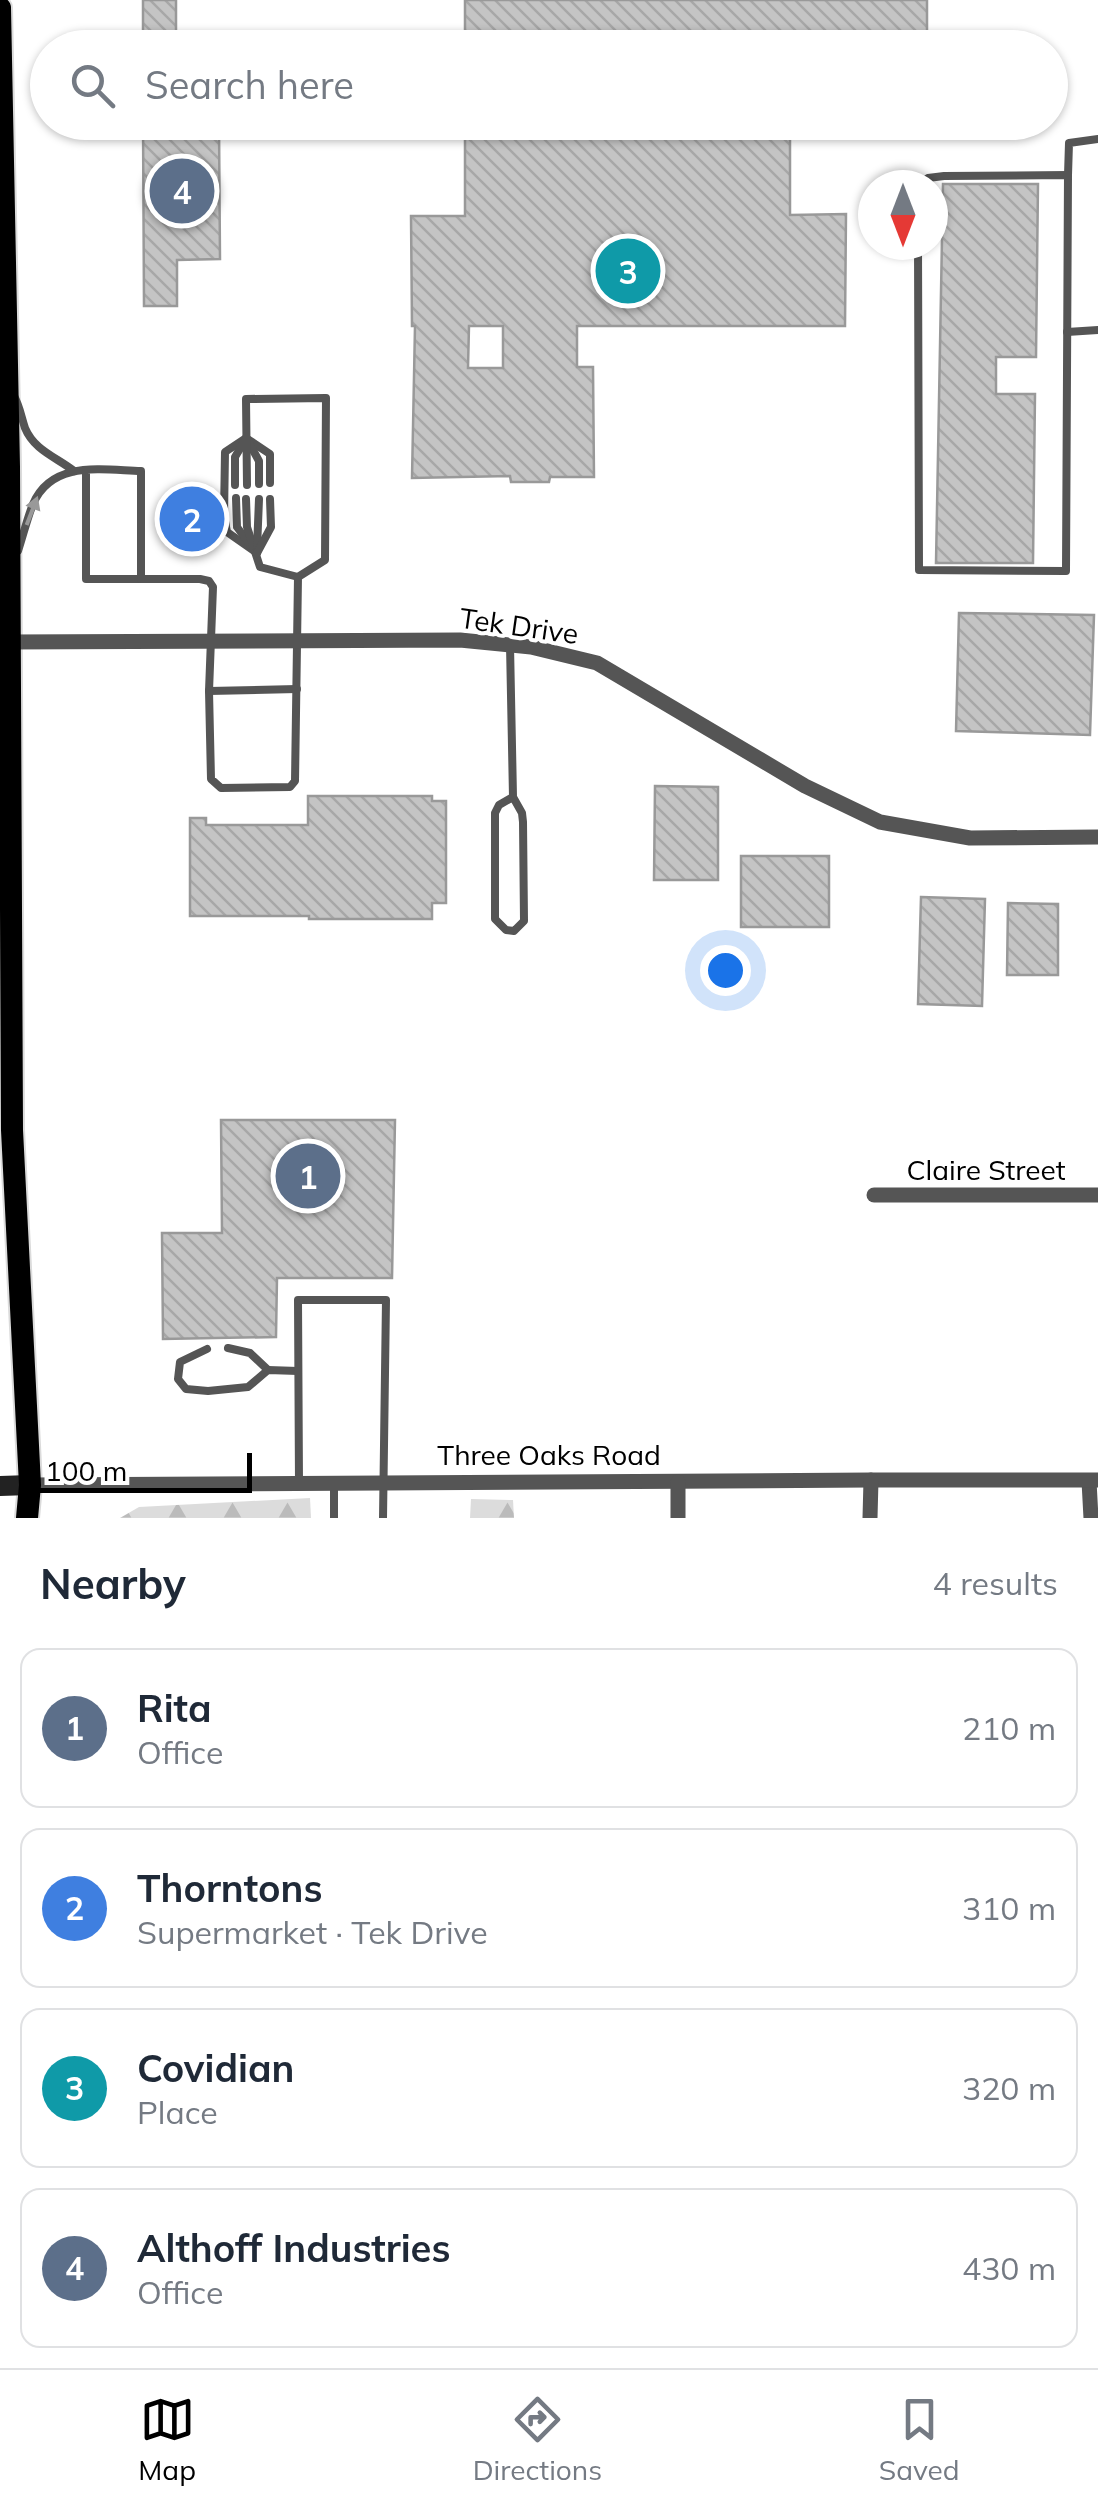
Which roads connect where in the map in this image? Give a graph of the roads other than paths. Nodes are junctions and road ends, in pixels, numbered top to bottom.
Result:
1 (0, 13) edge
2 (1098, 139) edge
3 (1068, 175) junction
4 (948, 176) edge
5 (918, 260) edge
6 (1098, 330) edge
7 (1067, 332) junction
8 (8, 386) junction
9 (246, 438) junction
10 (5, 467) edge
11 (74, 470) junction
12 (86, 470) junction
13 (270, 483) dead end
14 (260, 484) dead end
15 (236, 485) dead end
16 (247, 485) dead end
17 (236, 498) dead end
18 (246, 499) dead end
19 (260, 499) dead end
20 (270, 499) dead end
21 (257, 554) junction
22 (10, 568) junction
23 (298, 577) junction
24 (141, 578) junction
25 (210, 640) junction
26 (297, 640) junction
27 (10, 642) junction
28 (510, 645) junction
29 (296, 689) junction
30 (210, 691) junction
31 (513, 797) junction
32 (1098, 837) edge
33 (1098, 1195) edge
34 (874, 1196) dead end
35 (207, 1348) dead end
36 (228, 1348) dead end
37 (268, 1370) junction
38 (298, 1371) junction
39 (871, 1480) junction
40 (1093, 1480) edge
41 (678, 1482) junction
42 (299, 1484) junction
43 (334, 1484) junction
44 (385, 1484) junction
45 (30, 1485) junction
46 (0, 1486) edge
47 (28, 1518) edge
48 (43, 1518) edge
49 (334, 1518) edge
50 (384, 1518) edge
51 (678, 1518) edge
52 (870, 1518) edge
53 (1090, 1518) edge

1 - 8 main road
2 - 3 lane
3 - 4 lane
3 - 7 lane
5 - 7 lane
6 - 7 lane
8 - 10 main road
8 - 11 lane
9 - 13 lane
9 - 14 lane
9 - 15 lane
9 - 16 lane
9 - 21 lane
9 - 23 lane
10 - 22 main road
11 - 12 lane
22 -> 11 lane
12 - 24 lane
12 - 24 lane
17 - 21 lane
18 - 21 lane
19 - 21 lane
20 - 21 lane
21 - 23 lane
22 - 27 main road
23 - 26 lane
24 - 25 lane
25 - 26 street, Tek Drive
25 - 27 street, Tek Drive
25 - 30 lane
26 - 28 street, Tek Drive
26 - 29 lane
27 - 45 main road
28 - 31 lane
28 - 32 street, Tek Drive
29 - 30 lane
29 - 30 lane
31 - 31 lane
33 - 34 street, Claire Street
35 - 37 lane
36 - 37 lane
37 - 38 lane
38 - 42 lane
38 - 44 lane
39 - 40 street, Three Oaks Road
39 - 41 street, Three Oaks Road
39 - 52 street
40 - 53 street
41 - 44 street, Three Oaks Road
41 - 51 street
42 - 43 street, Three Oaks Road
42 - 45 street, Three Oaks Road
43 - 44 street, Three Oaks Road
43 - 49 lane
44 - 50 lane
45 - 46 street, Three Oaks Road
45 - 47 main road
45 - 48 main road

